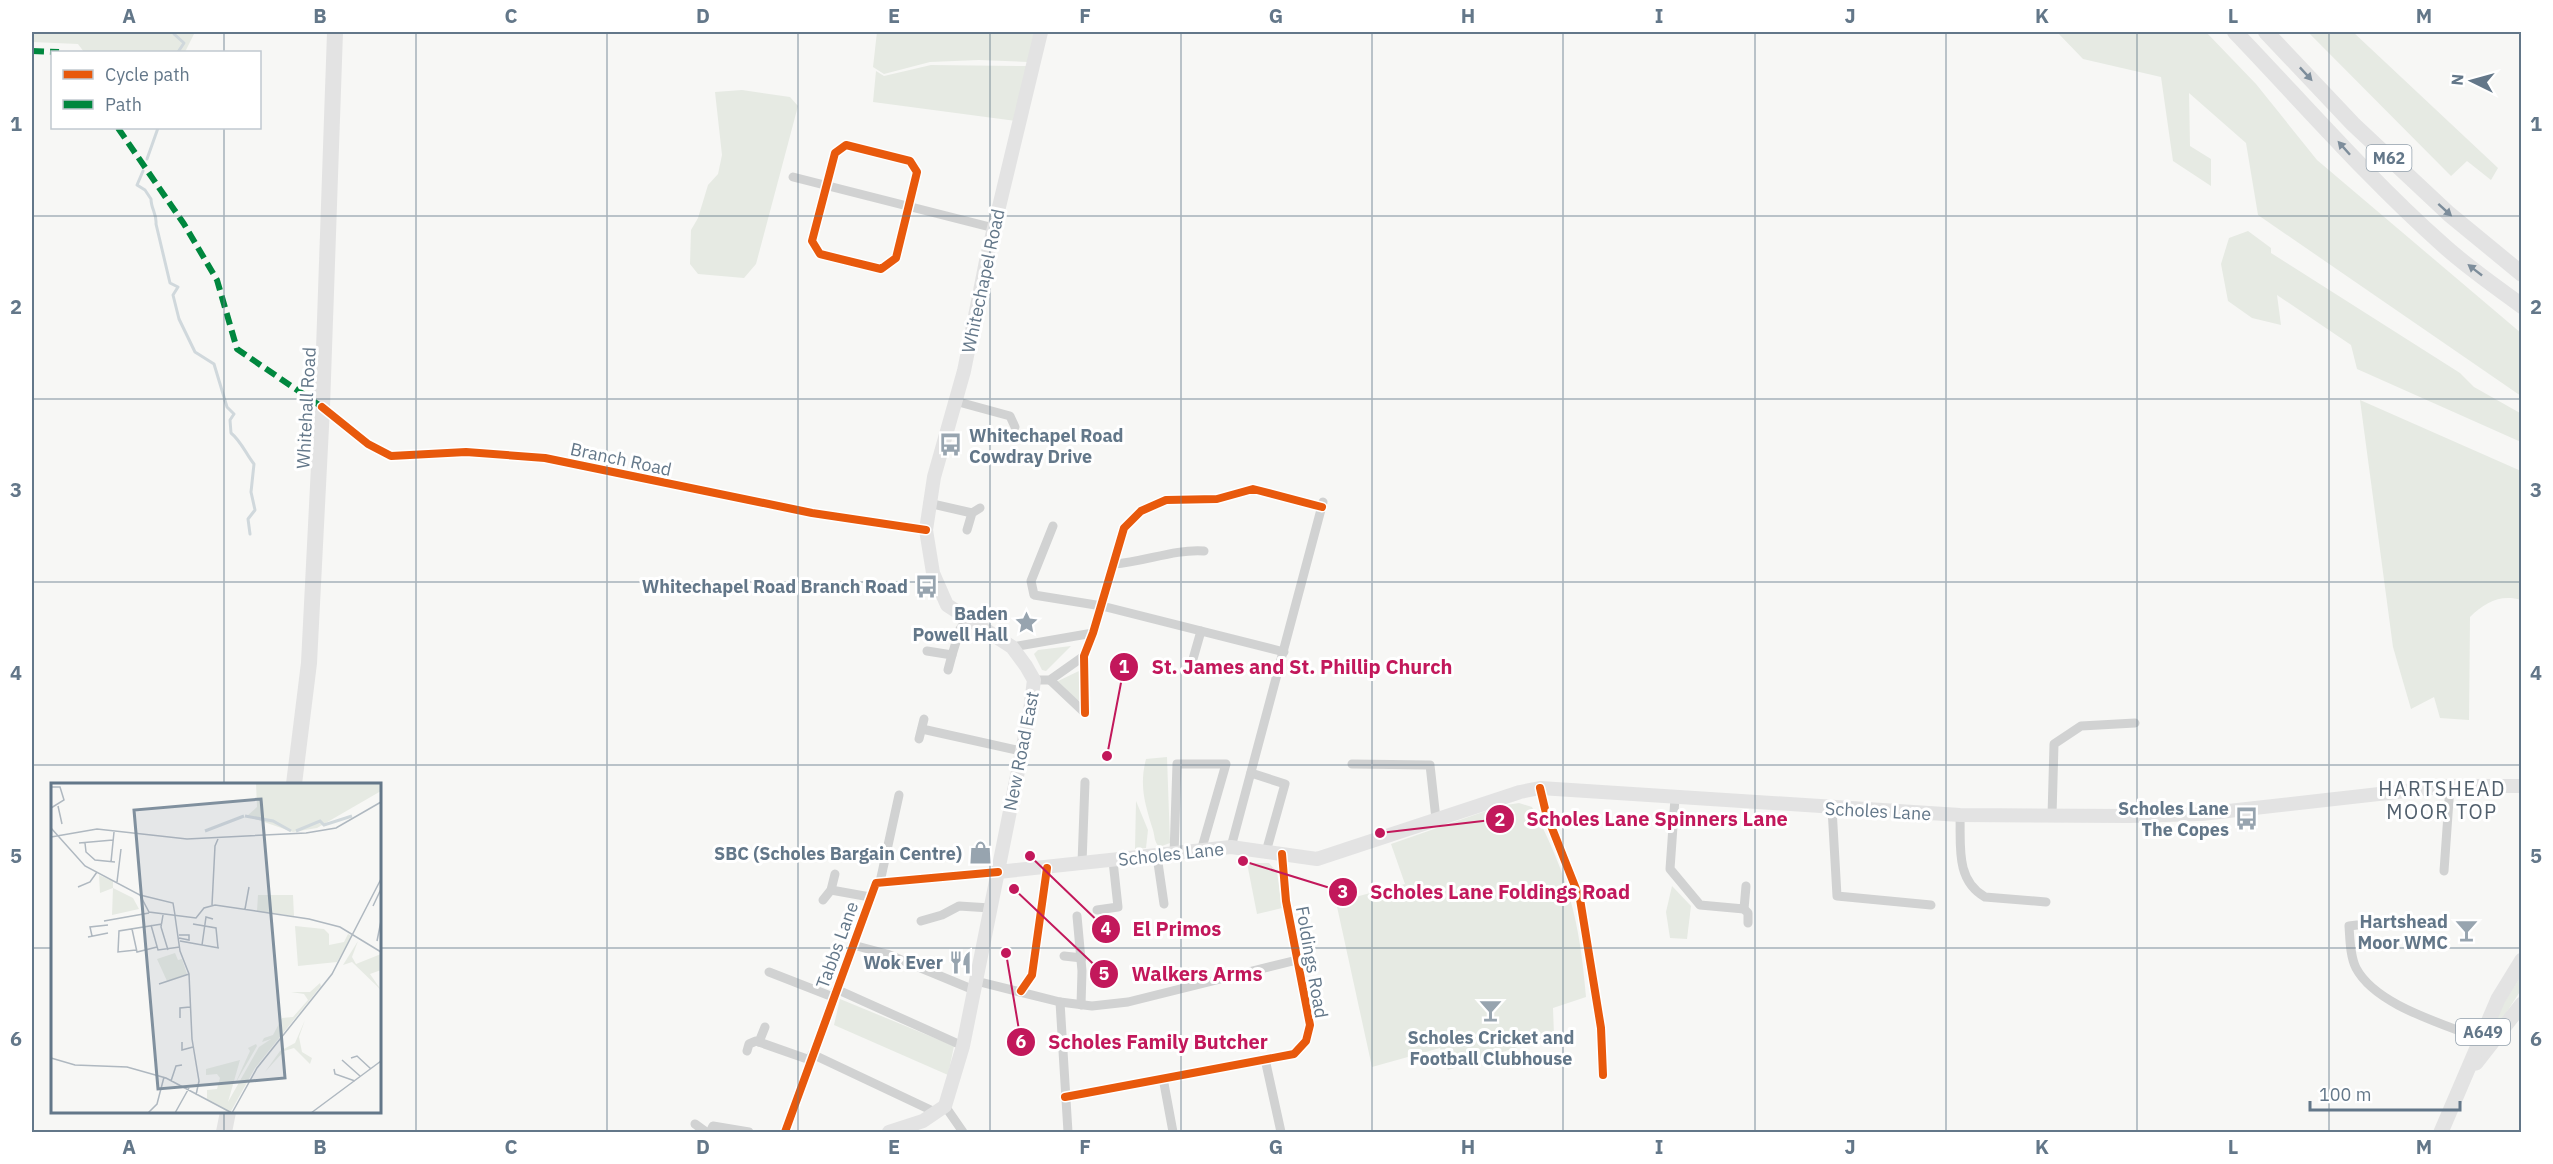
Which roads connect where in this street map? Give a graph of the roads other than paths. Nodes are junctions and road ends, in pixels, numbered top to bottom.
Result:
1 (335, 32) edge
2 (1041, 32) edge
3 (2235, 32) edge
4 (2266, 32) edge
5 (793, 177) dead end
6 (826, 186) junction
7 (908, 207) junction
8 (994, 228) junction
9 (2522, 274) edge
10 (2522, 306) edge
11 (955, 402) junction
12 (322, 407) junction
13 (1015, 427) dead end
14 (928, 503) junction
15 (1053, 526) dead end
16 (926, 530) junction
17 (968, 530) dead end
18 (1204, 551) dead end
19 (1114, 564) junction
20 (1102, 606) junction
21 (967, 619) junction
22 (1201, 631) junction
23 (1093, 633) junction
24 (1012, 647) junction
25 (927, 651) dead end
26 (1284, 652) junction
27 (951, 655) junction
28 (1084, 656) junction
29 (1192, 659) dead end
30 (948, 670) dead end
31 (1034, 680) junction
32 (1050, 680) junction
33 (2135, 723) dead end
34 (922, 729) dead end
35 (1022, 751) junction
36 (1352, 764) dead end
37 (1251, 773) junction
38 (1085, 782) dead end
39 (294, 783) edge
40 (2450, 786) junction
41 (2522, 786) edge
42 (1540, 789) junction
43 (899, 795) dead end
44 (1675, 798) junction
45 (1832, 808) junction
46 (1960, 815) junction
47 (2052, 816) junction
48 (1436, 819) junction
49 (1231, 847) junction
50 (1201, 851) junction
51 (1266, 852) junction
52 (1174, 854) junction
53 (1282, 854) junction
54 (1157, 856) junction
55 (1113, 861) junction
56 (1082, 863) junction
57 (2444, 871) dead end
58 (998, 872) junction
59 (835, 874) dead end
60 (880, 882) junction
61 (1746, 886) dead end
62 (831, 890) junction
63 (870, 897) junction
64 (823, 900) dead end
65 (2046, 902) dead end
66 (1164, 904) dead end
67 (1930, 905) dead end
68 (990, 908) junction
69 (1744, 909) junction
70 (1097, 910) dead end
71 (1077, 916) dead end
72 (921, 921) dead end
73 (1748, 923) dead end
74 (2357, 925) dead end
75 (853, 945) junction
76 (1064, 956) dead end
77 (1082, 958) junction
78 (1297, 960) junction
79 (2522, 960) edge
80 (770, 972) dead end
81 (975, 986) junction
82 (835, 993) junction
83 (1060, 1002) junction
84 (2522, 1004) edge
85 (1081, 1005) junction
86 (765, 1027) dead end
87 (757, 1041) junction
88 (2486, 1041) junction
89 (963, 1046) junction
90 (747, 1051) dead end
91 (811, 1057) junction
92 (1265, 1059) junction
93 (1603, 1075) dead end
94 (1163, 1078) junction
95 (1065, 1097) junction
96 (941, 1109) junction
97 (228, 1113) edge
98 (695, 1124) dead end
99 (224, 1132) edge
100 (708, 1132) edge
101 (749, 1132) edge
102 (785, 1132) edge
103 (889, 1132) edge
104 (963, 1132) edge
105 (1068, 1132) edge
106 (1173, 1132) edge
107 (1281, 1132) edge
108 (2441, 1132) edge

1 - 12 highway, Whitehall Road
2 - 8 main road, Whitechapel Road
10 -> 3 highway, M62
4 -> 9 highway, M62
5 - 6 street
6 - 7 street
6 - 7 street
6 - 7 street
7 - 8 street
8 - 11 main road, Whitechapel Road
11 - 13 street
11 - 14 main road, Whitechapel Road
12 - 16 street, Branch Road
12 - 39 highway, Whitehall Road
14 - 16 main road, Whitechapel Road
14 - 17 street
15 - 20 street
16 - 21 main road, New Road East
18 - 19 street
19 - 20 street
19 - 26 street
20 - 22 street
20 - 23 street
21 - 24 main road, New Road East
21 - 27 street
22 - 26 street
22 - 29 street
23 - 24 street
23 - 28 street
24 - 31 main road, New Road East
25 - 27 street
26 - 37 street
27 - 30 street
28 - 32 street
28 - 32 street
31 - 32 street
31 - 35 main road, New Road East
33 - 47 street
34 - 35 street
35 - 58 main road, New Road East
36 - 48 street
37 - 49 street
37 - 51 street
38 - 56 street
40 - 41 main road, Scholes Lane
40 - 47 main road, Scholes Lane
40 - 57 street
42 - 44 main road, Scholes Lane
42 - 48 main road, Scholes Lane
42 - 93 street
43 - 60 street
44 - 45 main road, Scholes Lane
44 - 69 street
45 - 46 main road, Scholes Lane
45 - 67 street
46 - 47 main road, Scholes Lane
46 - 65 street
48 - 53 main road, Scholes Lane
49 - 50 main road, Scholes Lane
49 - 51 main road, Scholes Lane
50 - 52 main road, Scholes Lane
50 - 52 street
51 - 53 main road, Scholes Lane
52 - 54 main road, Scholes Lane
53 - 78 street, Foldings Road
54 - 55 main road, Scholes Lane
54 - 66 street
55 - 56 main road, Scholes Lane
55 - 70 street
56 - 58 main road, Scholes Lane
58 - 60 street
58 - 68 main road, New Road East
59 - 62 street
60 - 63 street, Tabbs Lane
61 - 69 street
62 - 63 street
62 - 64 street
63 - 75 street, Tabbs Lane
68 - 72 street
68 - 81 main road, New Road East
69 - 73 street
71 - 77 street
74 - 88 street
75 - 81 street
75 - 82 street, Tabbs Lane
76 - 77 street
77 - 85 street
78 - 85 street
78 - 92 street, Foldings Road
79 - 88 main road, A649
80 - 82 street
81 - 83 street
81 - 89 main road, New Road East
82 - 89 street
82 - 91 street, Tabbs Lane
83 - 85 street
83 - 95 street
84 - 88 main road, A649
86 - 87 street
87 - 90 street
87 - 91 street
88 - 108 main road, A649
89 - 96 main road, New Road East
91 - 96 street
91 - 102 street, Tabbs Lane
92 - 94 street, Foldings Road
92 - 107 street
94 - 95 street, Foldings Road
94 - 106 street
95 - 105 street
96 - 103 main road
96 - 104 street
97 - 99 highway
98 - 100 street
100 - 101 street

